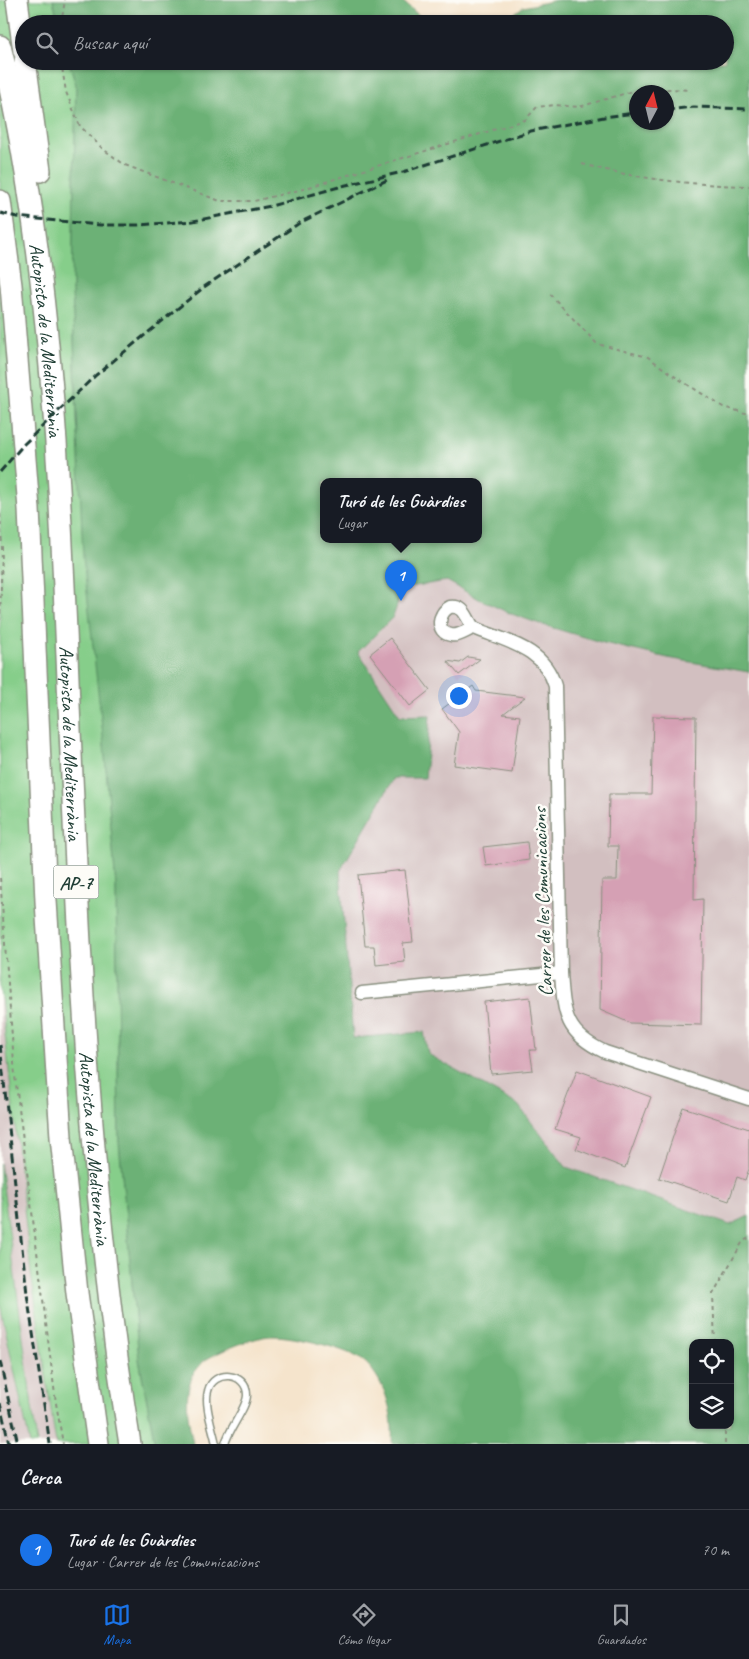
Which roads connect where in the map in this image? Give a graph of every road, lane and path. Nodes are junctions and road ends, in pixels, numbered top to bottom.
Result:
1 (17, 0) edge
2 (65, 0) edge
3 (19, 15) edge
4 (62, 15) edge
5 (0, 46) edge
6 (26, 70) edge
7 (63, 70) edge
8 (690, 90) dead end
9 (582, 164) dead end
10 (749, 186) edge
11 (0, 201) edge
12 (0, 256) edge
13 (11, 285) junction
14 (550, 294) dead end
15 (46, 319) junction
16 (749, 414) edge
17 (0, 514) edge
18 (0, 620) edge
19 (474, 628) dead end
20 (0, 878) edge
21 (561, 973) junction
22 (362, 993) dead end
23 (749, 1099) edge
24 (749, 1238) edge
25 (715, 1339) edge
26 (725, 1429) edge
27 (63, 1444) edge
28 (98, 1444) edge
29 (130, 1444) edge
30 (216, 1444) edge
31 (225, 1444) edge
32 (725, 1444) edge

1 - 3 highway
2 - 4 path
5 - 15 highway, Autopista de la Mediterrània / AP-7
6 - 15 highway
7 - 8 path
9 - 10 path
11 - 13 highway, Autopista de la Mediterrània / AP-7
12 - 13 highway
13 - 28 highway, Autopista de la Mediterrània / AP-7
14 - 16 path
15 - 29 highway, Autopista de la Mediterrània / AP-7
17 - 18 path
19 - 21 street, Carrer de les Comunicacions
20 - 27 path
21 - 22 street
21 - 23 street, Carrer de les Comunicacions
24 - 25 path
26 - 32 path
30 - 31 lane

